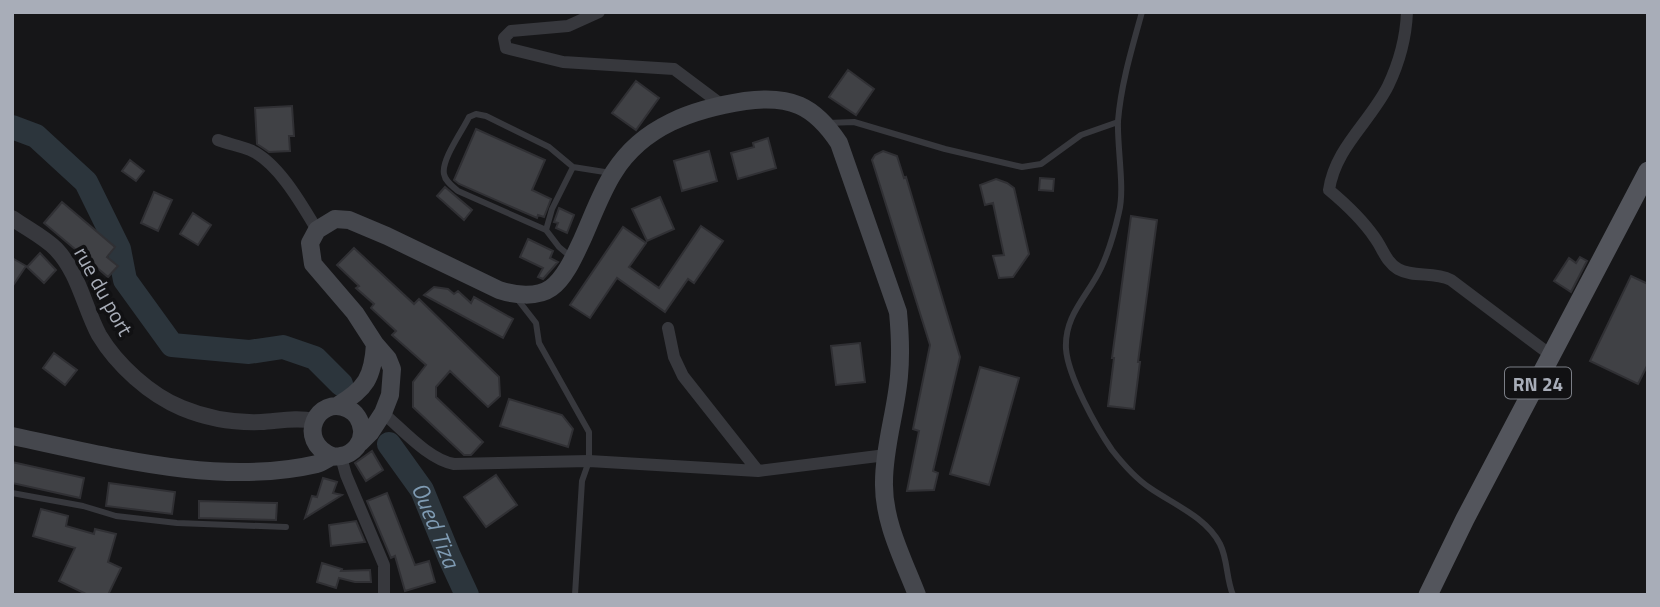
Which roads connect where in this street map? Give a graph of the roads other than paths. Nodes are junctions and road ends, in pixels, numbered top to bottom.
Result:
1 (599, 12) edge
2 (1142, 12) edge
3 (1407, 12) edge
4 (722, 105) junction
5 (1118, 122) junction
6 (825, 123) junction
7 (218, 141) dead end
8 (573, 167) junction
9 (1648, 171) edge
10 (613, 173) junction
11 (12, 218) edge
12 (317, 230) junction
13 (546, 230) junction
14 (572, 258) junction
15 (513, 295) junction
16 (667, 328) dead end
17 (375, 344) junction
18 (1552, 356) junction
19 (337, 406) junction
20 (383, 413) junction
21 (313, 429) junction
22 (12, 436) edge
23 (360, 443) junction
24 (886, 455) junction
25 (337, 456) junction
26 (589, 461) junction
27 (296, 467) junction
28 (758, 471) junction
29 (12, 493) edge
30 (286, 527) dead end
31 (384, 595) edge
32 (575, 595) edge
33 (917, 595) edge
34 (1233, 595) edge
35 (1429, 595) edge

1 - 4 street
2 - 5 lane
3 - 18 street
4 - 6 main road
4 - 10 main road
5 - 6 lane
5 - 34 lane
6 - 24 main road
7 - 12 street
8 - 10 lane
8 - 13 lane
8 - 13 lane
9 - 18 main road, RN 24
10 - 14 main road
11 - 21 street, rue du port
12 - 15 main road
12 - 17 main road
13 - 14 lane
14 - 15 main road
15 - 26 lane
16 - 28 street
17 - 19 main road
17 - 20 main road
18 - 35 main road, RN 24
19 - 21 main road
19 - 23 main road
20 - 23 main road
20 - 26 street
21 - 25 main road
21 - 27 main road
22 - 27 main road
23 - 25 main road
24 - 28 street
24 - 33 main road
25 - 27 main road
25 - 31 street
26 - 28 street
26 - 32 lane
29 - 30 lane

